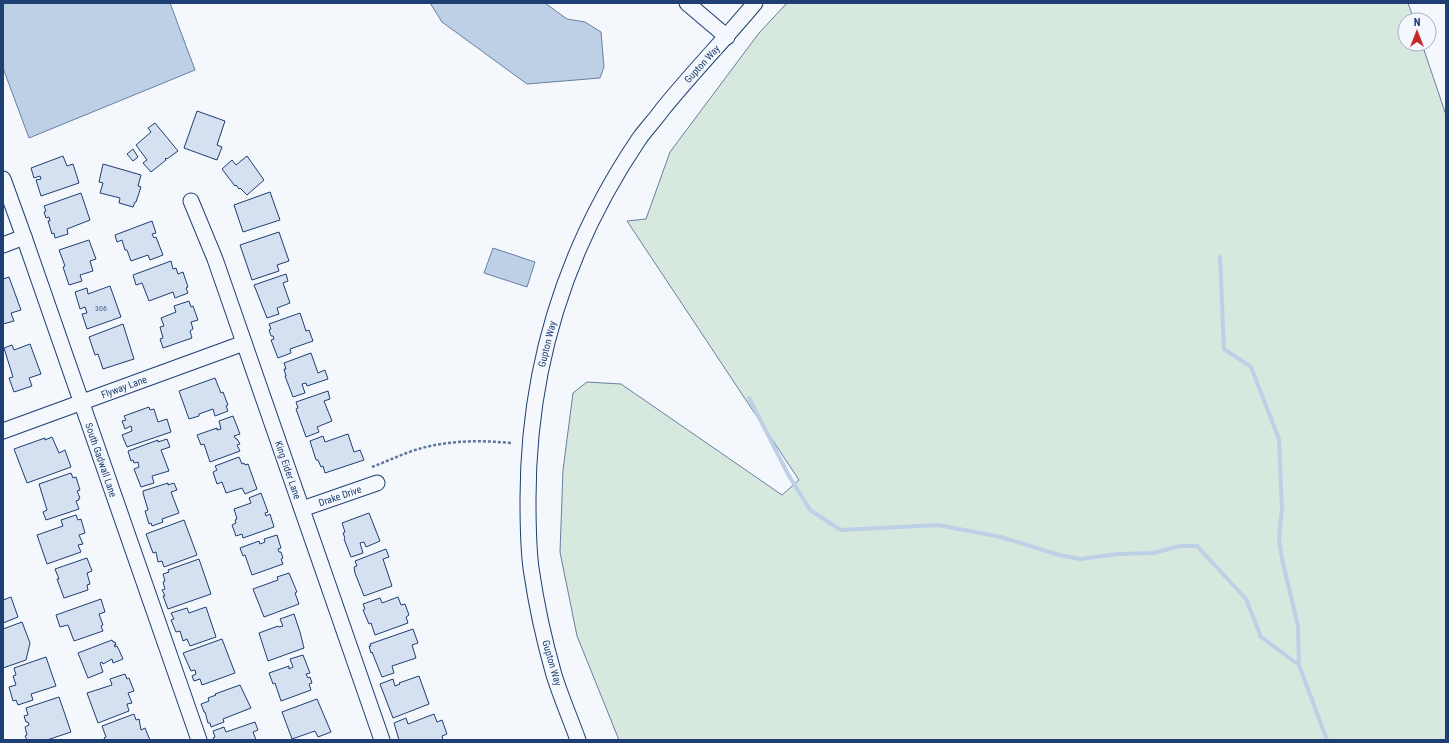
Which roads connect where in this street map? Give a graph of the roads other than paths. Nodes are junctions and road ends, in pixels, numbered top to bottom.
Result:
1 (687, 3) edge
2 (756, 3) edge
3 (726, 37) junction
4 (3, 180) edge
5 (191, 201) dead end
6 (24, 237) junction
7 (3, 245) edge
8 (244, 343) junction
9 (81, 402) junction
10 (3, 431) edge
11 (377, 482) dead end
12 (302, 509) junction
13 (200, 740) edge
14 (382, 740) edge
15 (578, 740) edge

1 - 3 street
2 - 3 street, Gupton Way
3 - 15 street, Gupton Way
4 - 6 street, South Gadwall Lane
5 - 8 street, King Eider Lane
6 - 7 street
6 - 9 street, South Gadwall Lane
8 - 9 street, Flyway Lane
8 - 12 street, King Eider Lane
9 - 10 street, Flyway Lane
9 - 13 street, South Gadwall Lane
11 - 12 street, Drake Drive
12 - 14 street, King Eider Lane

